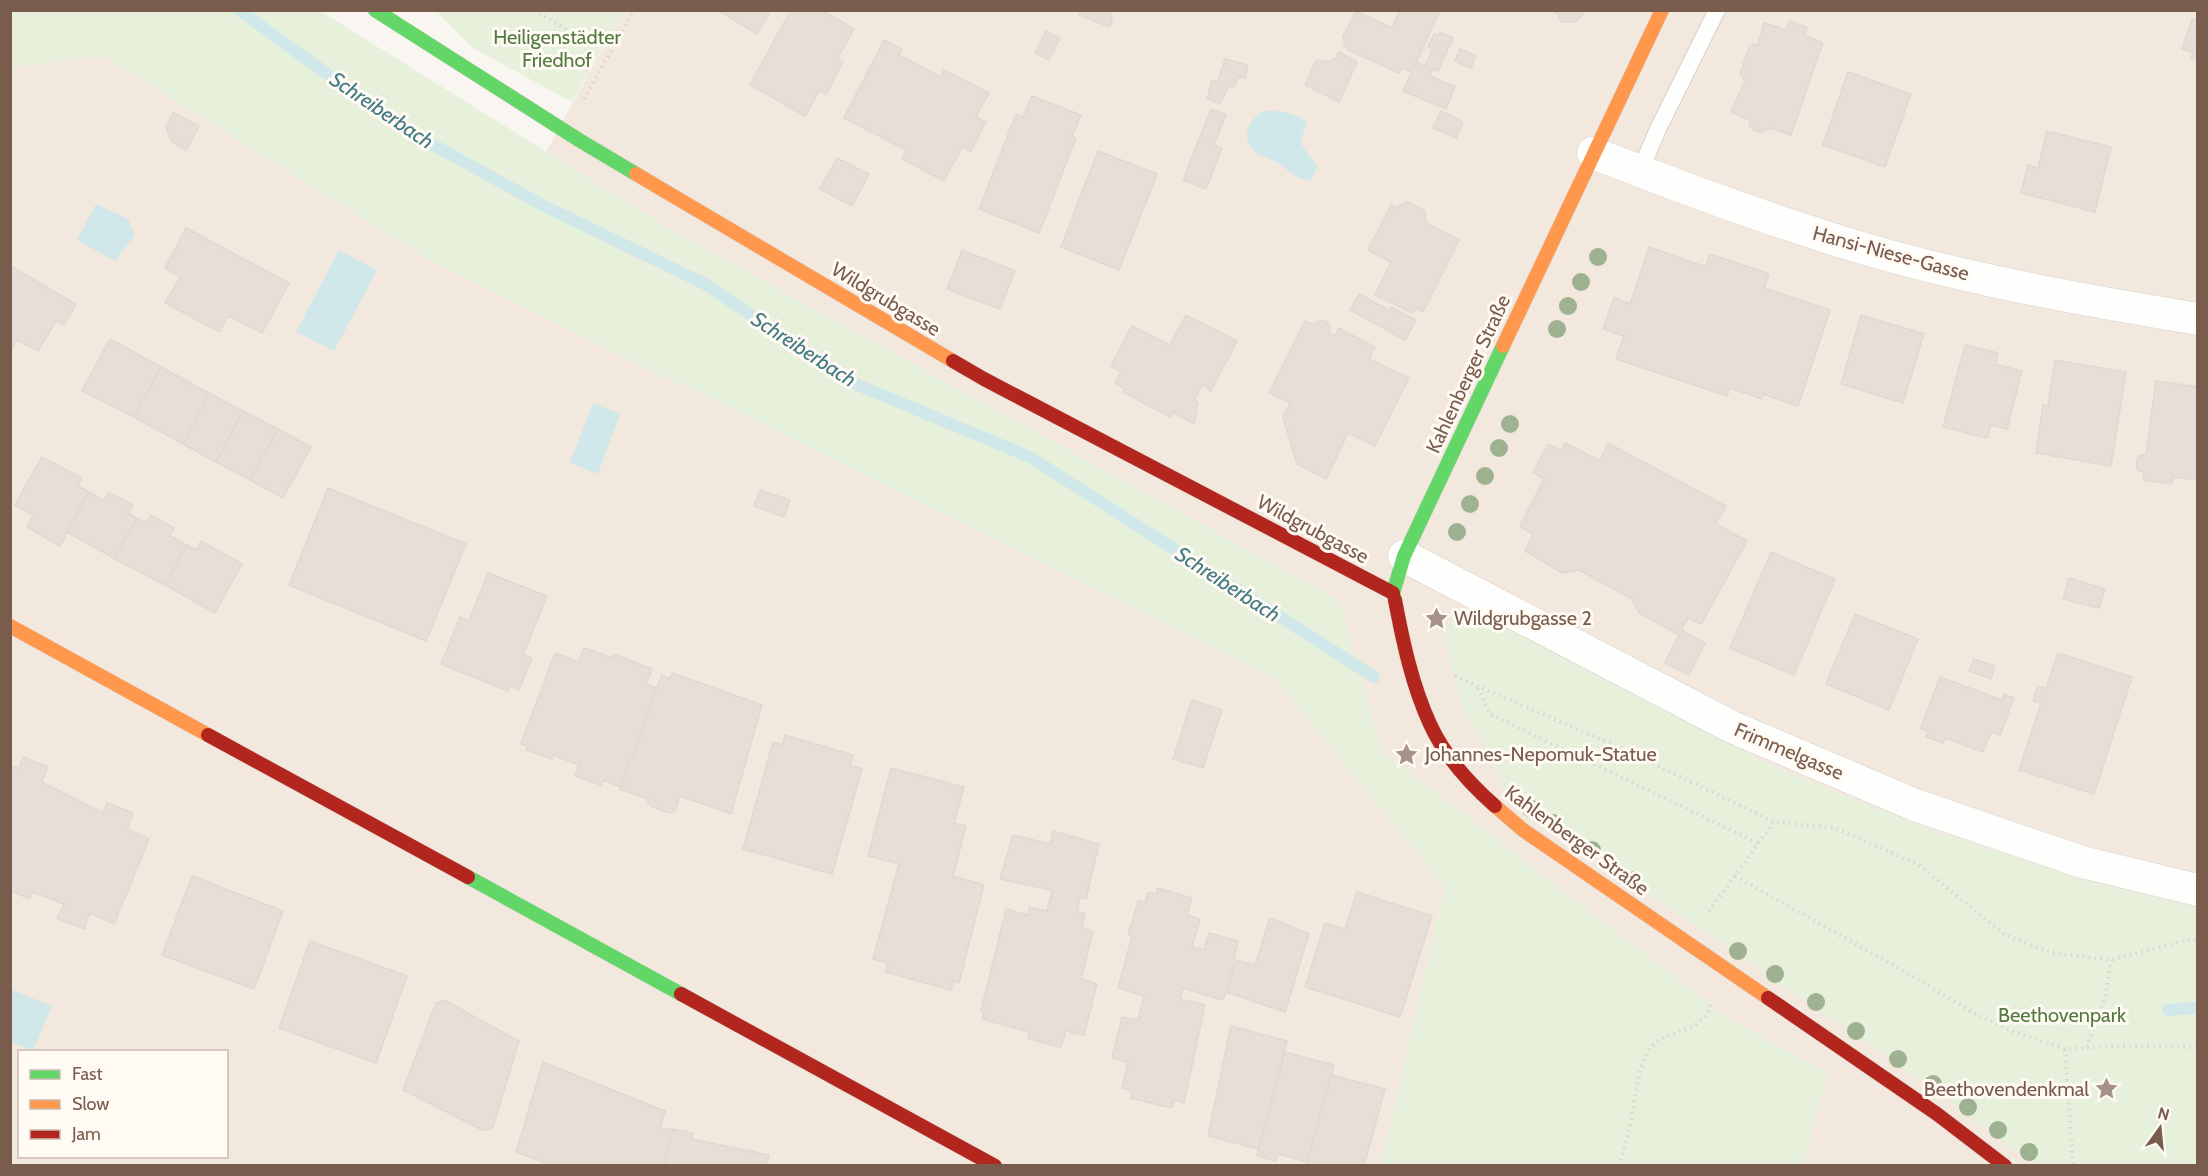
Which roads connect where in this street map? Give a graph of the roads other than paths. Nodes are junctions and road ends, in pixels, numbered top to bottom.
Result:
1 (375, 10) edge
2 (1662, 10) edge
3 (1717, 10) edge
4 (1593, 153) junction
5 (1641, 171) junction
6 (2198, 319) edge
7 (1404, 556) junction
8 (1393, 593) junction
9 (10, 626) edge
10 (2198, 890) edge
11 (995, 1166) edge
12 (2005, 1166) edge

1 - 8 street, Wildgrubgasse
2 - 4 street, Kahlenberger Straße
3 - 5 lane
4 - 5 street, Hansi-Niese-Gasse
4 - 7 street, Kahlenberger Straße
5 - 6 street, Hansi-Niese-Gasse
7 - 8 street, Kahlenberger Straße
7 - 10 street, Frimmelgasse
8 - 12 street, Kahlenberger Straße
9 - 11 street

